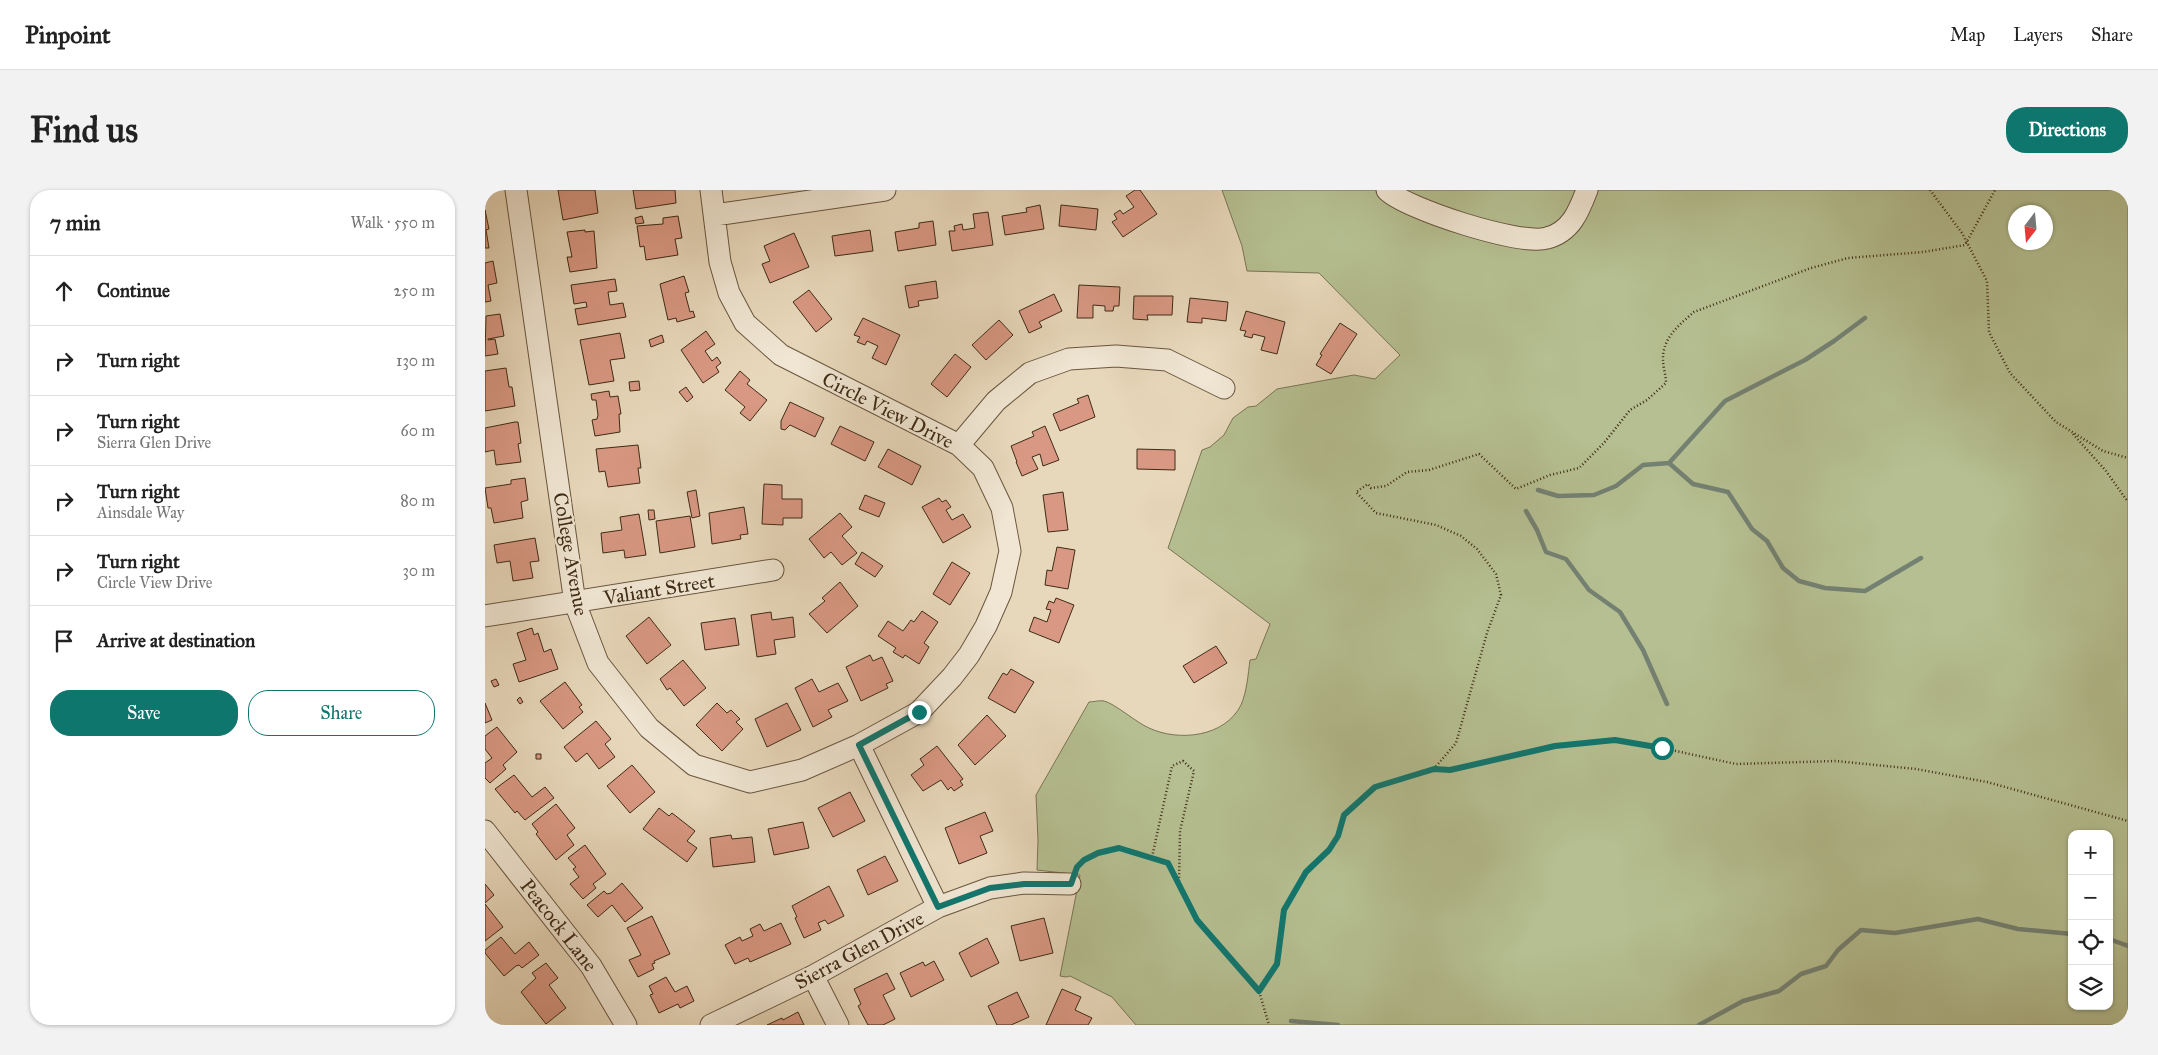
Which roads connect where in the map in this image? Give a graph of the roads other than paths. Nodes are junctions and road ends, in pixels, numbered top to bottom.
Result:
1 (516, 190) edge
2 (711, 190) edge
3 (885, 190) edge
4 (1387, 190) edge
5 (1583, 194) edge
6 (1423, 200) edge
7 (715, 215) junction
8 (1224, 388) dead end
9 (959, 445) junction
10 (773, 570) dead end
11 (575, 603) junction
12 (485, 616) edge
13 (859, 745) junction
14 (485, 831) edge
15 (1071, 884) road end
16 (938, 907) junction
17 (813, 976) junction
18 (626, 1025) edge
19 (711, 1025) edge
20 (838, 1025) edge

1 - 11 street, College Avenue
2 - 7 street, Circle View Drive
3 - 7 street
4 - 6 street
5 - 6 street
7 - 9 street, Circle View Drive
8 - 9 street
9 - 13 street, Circle View Drive
10 - 11 street, Valiant Street
11 - 12 street, Valiant Street
11 - 13 street, College Avenue
13 - 16 street
14 - 18 street, Peacock Lane
15 - 16 street, Sierra Glen Drive
16 - 17 street, Sierra Glen Drive
17 - 19 street, Sierra Glen Drive
17 - 20 street

